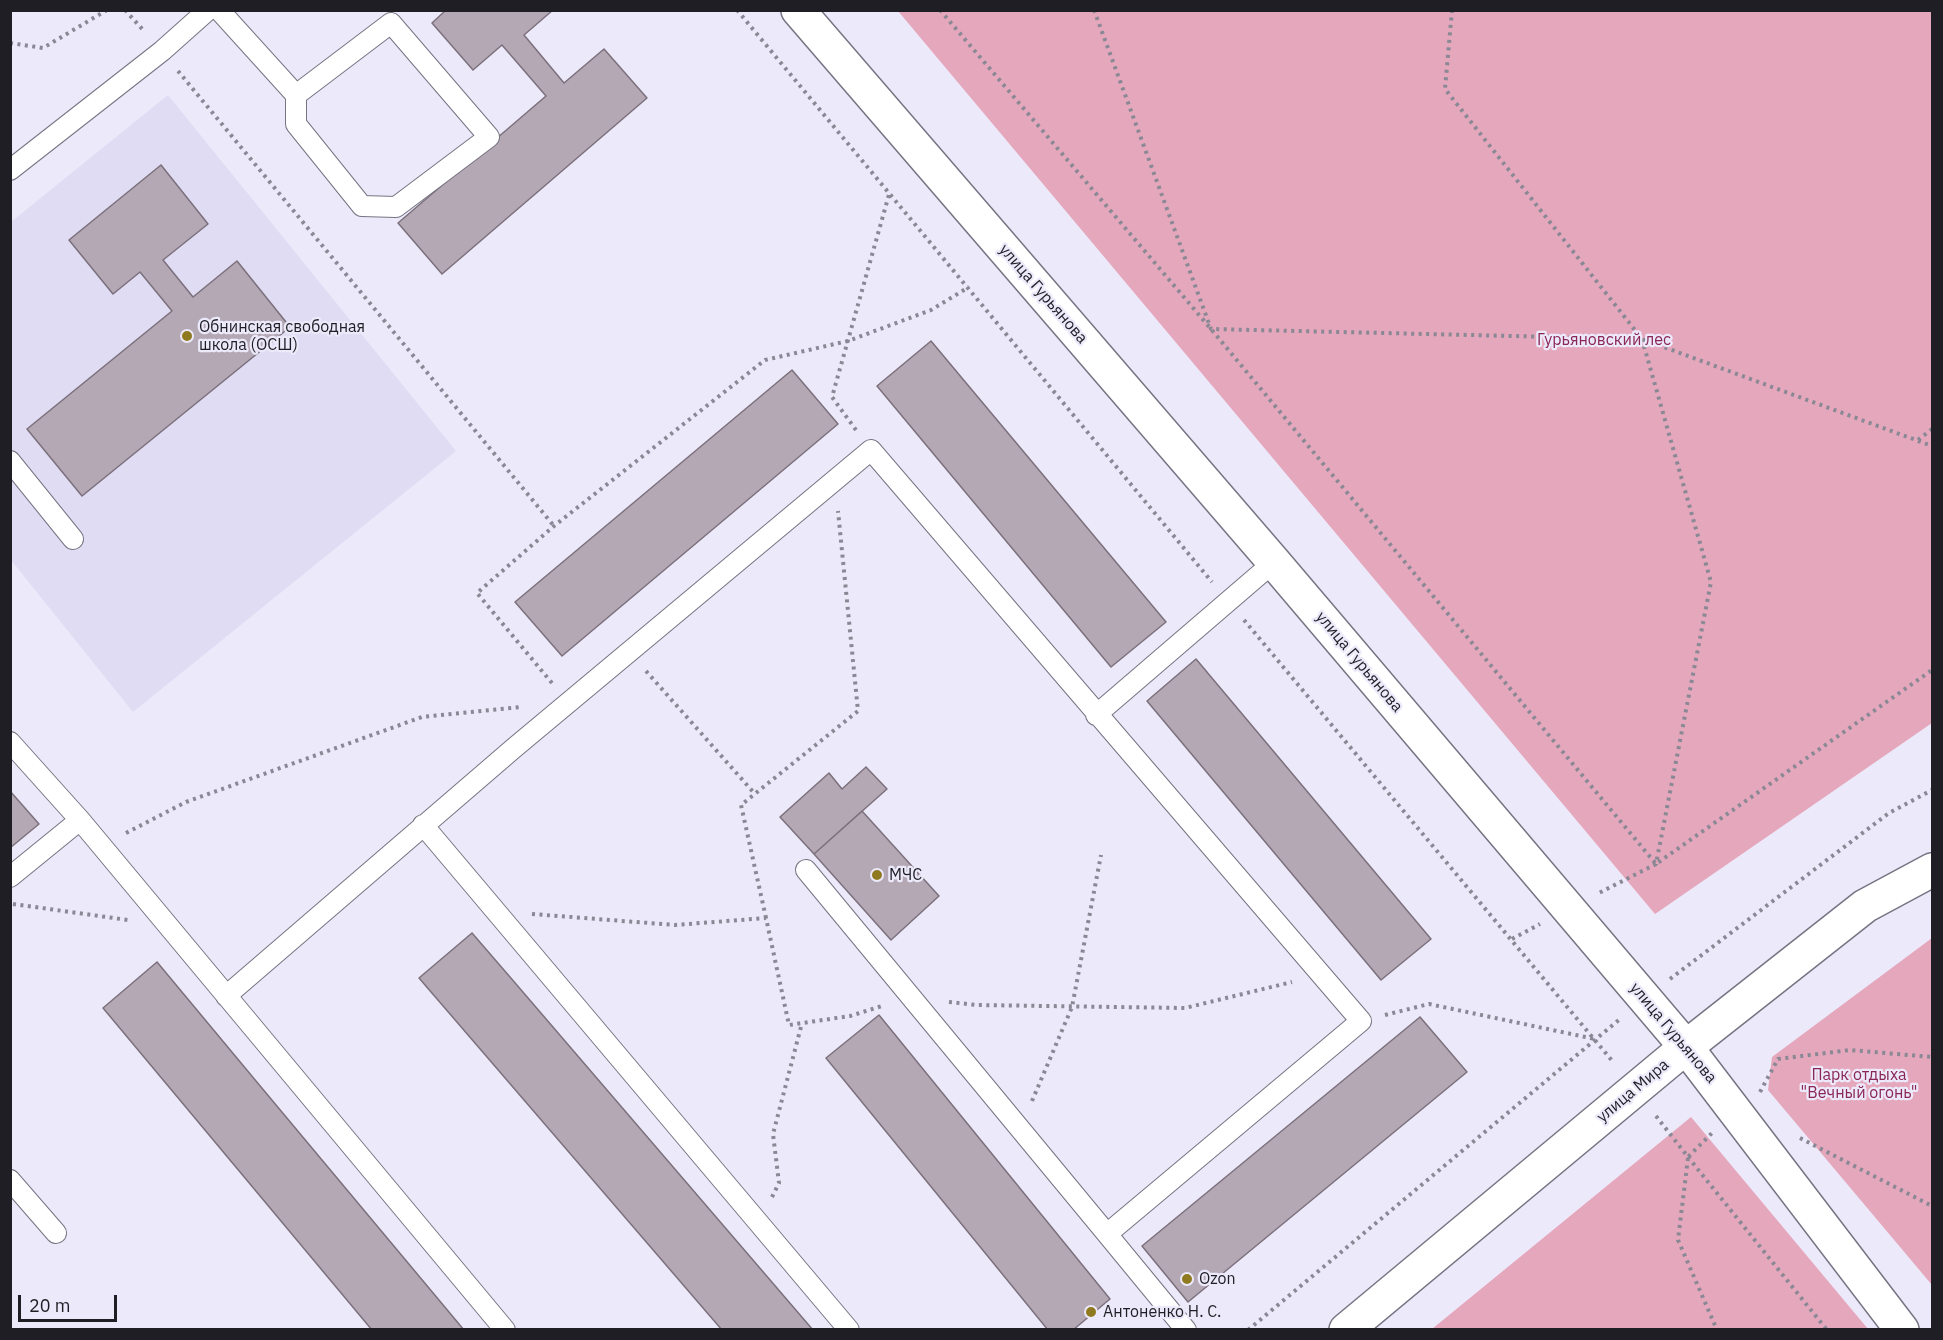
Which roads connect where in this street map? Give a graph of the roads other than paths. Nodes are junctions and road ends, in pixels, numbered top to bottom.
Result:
1 (208, 10) edge
2 (219, 10) edge
3 (798, 10) edge
4 (297, 95) junction
5 (10, 170) edge
6 (10, 461) edge
7 (73, 539) dead end
8 (1274, 562) junction
9 (1096, 715) junction
10 (10, 742) edge
11 (80, 820) junction
12 (423, 825) junction
13 (806, 870) dead end
14 (1932, 870) edge
15 (10, 877) edge
16 (226, 996) junction
17 (1686, 1047) junction
18 (10, 1180) edge
19 (56, 1233) dead end
20 (1107, 1234) junction
21 (505, 1329) edge
22 (849, 1329) edge
23 (1186, 1329) edge
24 (1346, 1329) edge
25 (1902, 1329) edge

1 - 5 lane
2 - 4 lane
3 - 8 street, улица Гурьянова
4 - 4 lane
6 - 7 lane
8 - 9 lane
8 - 17 street, улица Гурьянова
9 - 12 lane
9 - 20 lane
10 - 11 lane
11 - 15 lane
11 - 16 lane
12 - 16 lane
12 - 22 lane
13 - 20 lane
14 - 17 street, улица Мира
16 - 21 lane
17 - 24 street, улица Мира
17 - 25 street, улица Гурьянова
18 - 19 lane
20 - 23 lane

